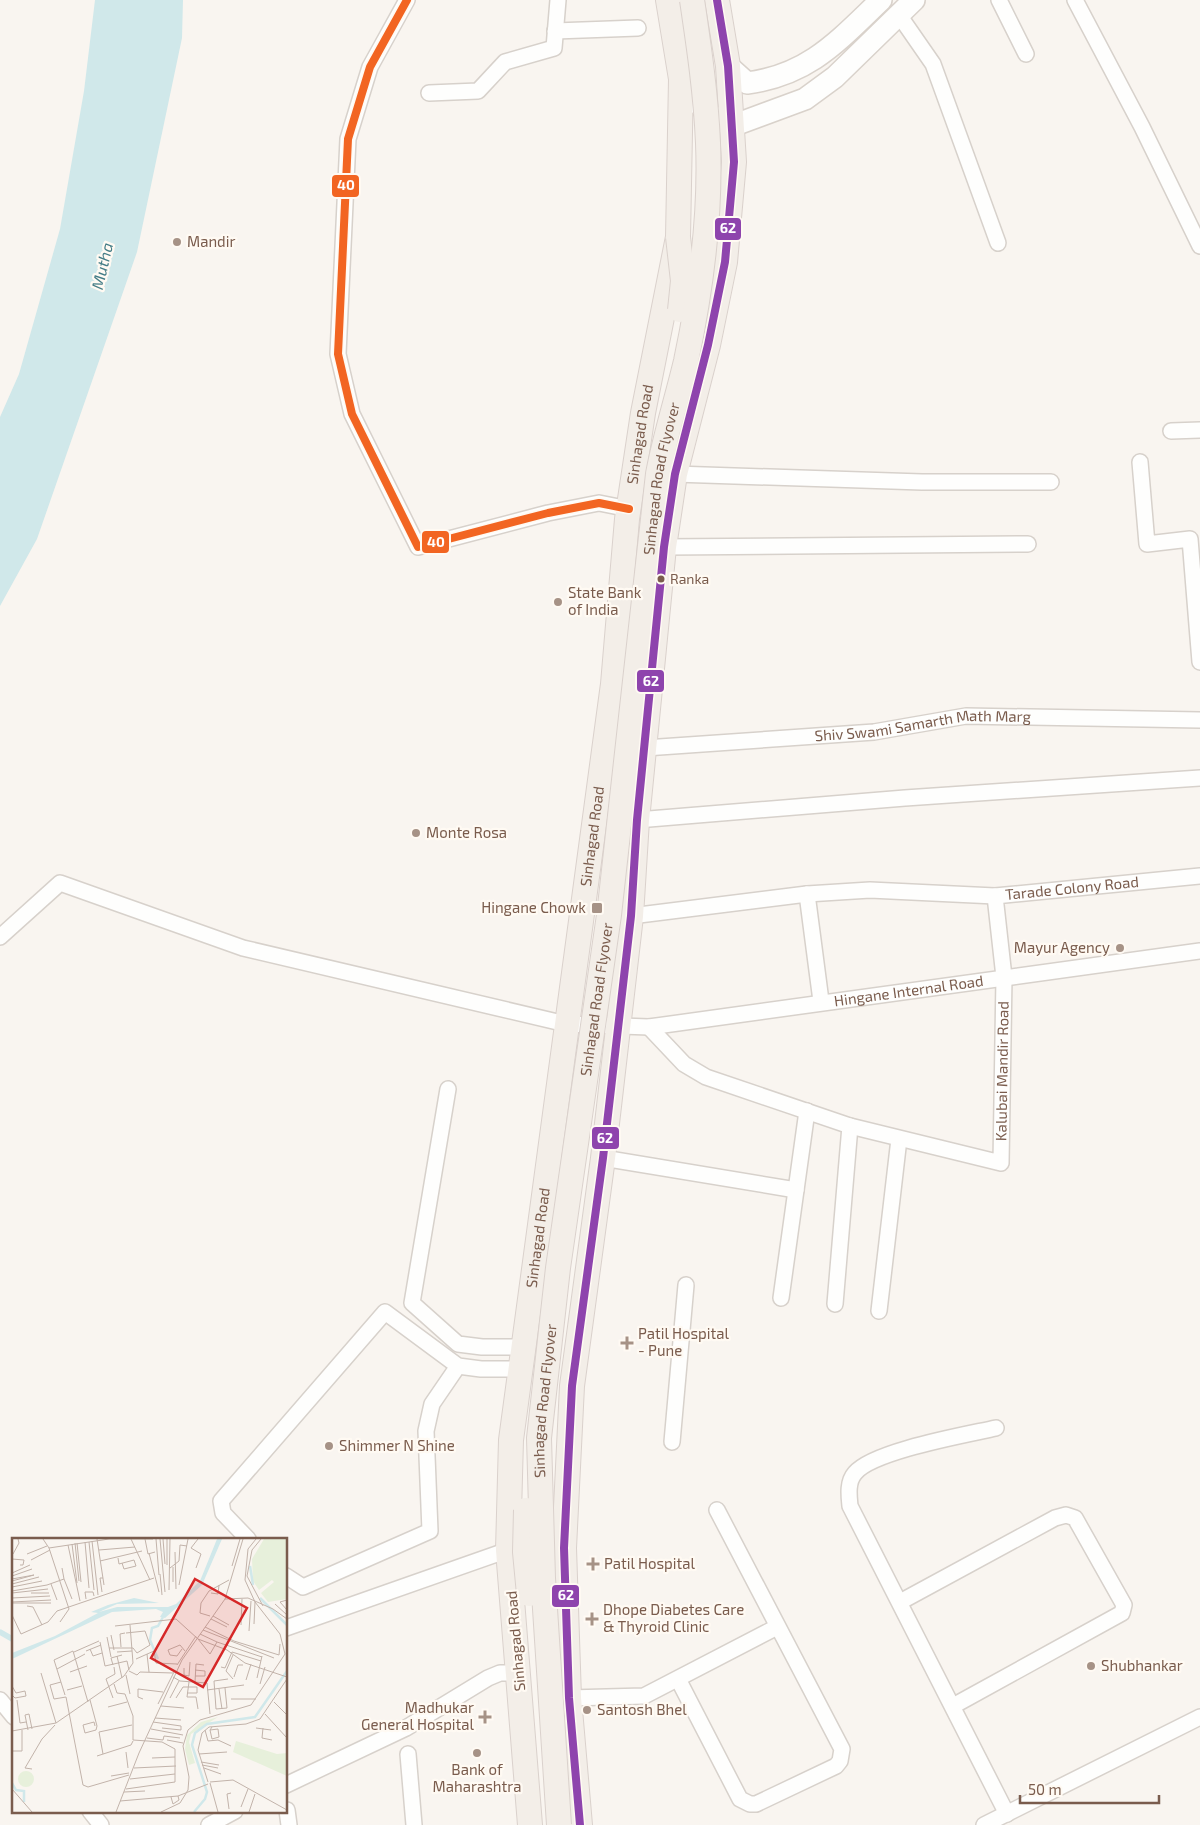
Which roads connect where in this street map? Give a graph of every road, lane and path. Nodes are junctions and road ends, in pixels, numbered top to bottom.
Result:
1 (406, 0) edge
2 (558, 0) edge
3 (668, 0) edge
4 (692, 0) edge
5 (717, 0) edge
6 (881, 0) edge
7 (914, 0) edge
8 (999, 0) edge
9 (1075, 0) edge
10 (899, 15) junction
11 (638, 28) dead end
12 (555, 31) junction
13 (1026, 54) dead end
14 (728, 66) junction
15 (681, 79) junction
16 (429, 93) dead end
17 (732, 126) junction
18 (678, 236) junction
19 (998, 243) dead end
20 (1200, 246) edge
21 (1200, 430) edge
22 (1172, 431) dead end
23 (1140, 462) dead end
24 (674, 474) junction
25 (1052, 482) dead end
26 (628, 509) junction
27 (1028, 544) dead end
28 (664, 547) junction
29 (1200, 662) edge
30 (1200, 720) edge
31 (645, 748) junction
32 (1200, 778) edge
33 (638, 820) junction
34 (1200, 876) edge
35 (807, 894) junction
36 (995, 896) junction
37 (631, 916) junction
38 (0, 937) edge
39 (1200, 951) edge
40 (1004, 977) junction
41 (821, 1002) junction
42 (566, 1024) junction
43 (618, 1026) junction
44 (649, 1026) junction
45 (448, 1089) dead end
46 (807, 1112) junction
47 (850, 1126) junction
48 (899, 1139) junction
49 (604, 1158) junction
50 (796, 1190) junction
51 (686, 1285) dead end
52 (780, 1298) dead end
53 (835, 1304) dead end
54 (879, 1311) dead end
55 (521, 1358) junction
56 (458, 1366) junction
57 (996, 1428) dead end
58 (672, 1442) dead end
59 (717, 1510) dead end
60 (247, 1538) edge
61 (508, 1550) junction
62 (288, 1577) edge
63 (900, 1602) junction
64 (288, 1627) edge
65 (777, 1627) junction
66 (518, 1673) junction
67 (678, 1679) junction
68 (569, 1698) junction
69 (0, 1700) edge
70 (953, 1706) junction
71 (12, 1715) edge
72 (1200, 1717) edge
73 (408, 1754) dead end
74 (288, 1784) edge
75 (91, 1812) edge
76 (234, 1812) edge
77 (1007, 1814) junction
78 (102, 1825) edge
79 (208, 1825) edge
80 (414, 1825) edge
81 (530, 1825) edge
82 (544, 1825) edge
83 (559, 1825) edge
84 (580, 1825) edge
85 (984, 1825) edge

1 - 26 street
2 - 12 street
3 - 15 main road, Sinhagad Road
4 - 83 main road, Sinhagad Road Flyover, bridge
5 - 14 main road
6 - 14 street
7 - 10 street
8 - 13 street
9 - 20 street
10 - 17 street
10 - 19 street
11 - 12 street
12 - 16 street
14 - 17 main road
15 - 17 street
15 - 18 main road, Sinhagad Road
17 - 24 main road
18 - 26 main road, Sinhagad Road
18 - 82 main road, Sinhagad Road Flyover, bridge
21 - 22 street
23 - 29 street
24 - 25 street
24 - 28 main road
26 - 42 main road, Sinhagad Road
27 - 28 street
28 - 31 main road
30 - 31 street, Shiv Swami Samarth Math Marg
31 - 33 main road
32 - 33 street
33 - 37 main road
34 - 36 street, Tarade Colony Road
35 - 36 street
35 - 37 street
35 - 41 street
36 - 40 street, Tarade Colony Road
37 - 43 main road
38 - 42 street, Hingane Internal Road
39 - 40 street, Hingane Internal Road
40 - 41 street, Hingane Internal Road
40 - 48 street, Kalubai Mandir Road
41 - 44 street, Hingane Internal Road
42 - 43 street, Hingane Internal Road
42 - 55 main road, Sinhagad Road
43 - 44 street, Hingane Internal Road
43 - 49 main road
44 - 46 street
45 - 55 street
46 - 47 street
46 - 50 street
47 - 48 street
47 - 53 street
48 - 54 street
49 - 50 street
49 - 68 main road
50 - 52 street
51 - 58 street
55 - 56 street
55 - 61 main road, Sinhagad Road
56 - 60 street
56 - 62 street
57 - 63 street
59 - 65 street
61 - 64 street
61 - 66 main road, Sinhagad Road
63 - 70 street
63 - 70 street
65 - 67 street
65 - 67 street
66 - 74 street
66 - 81 main road, Sinhagad Road
67 - 68 street
68 - 84 main road
69 - 71 street
70 - 77 street
72 - 77 street
73 - 80 street
75 - 78 street
76 - 79 street
77 - 85 street

